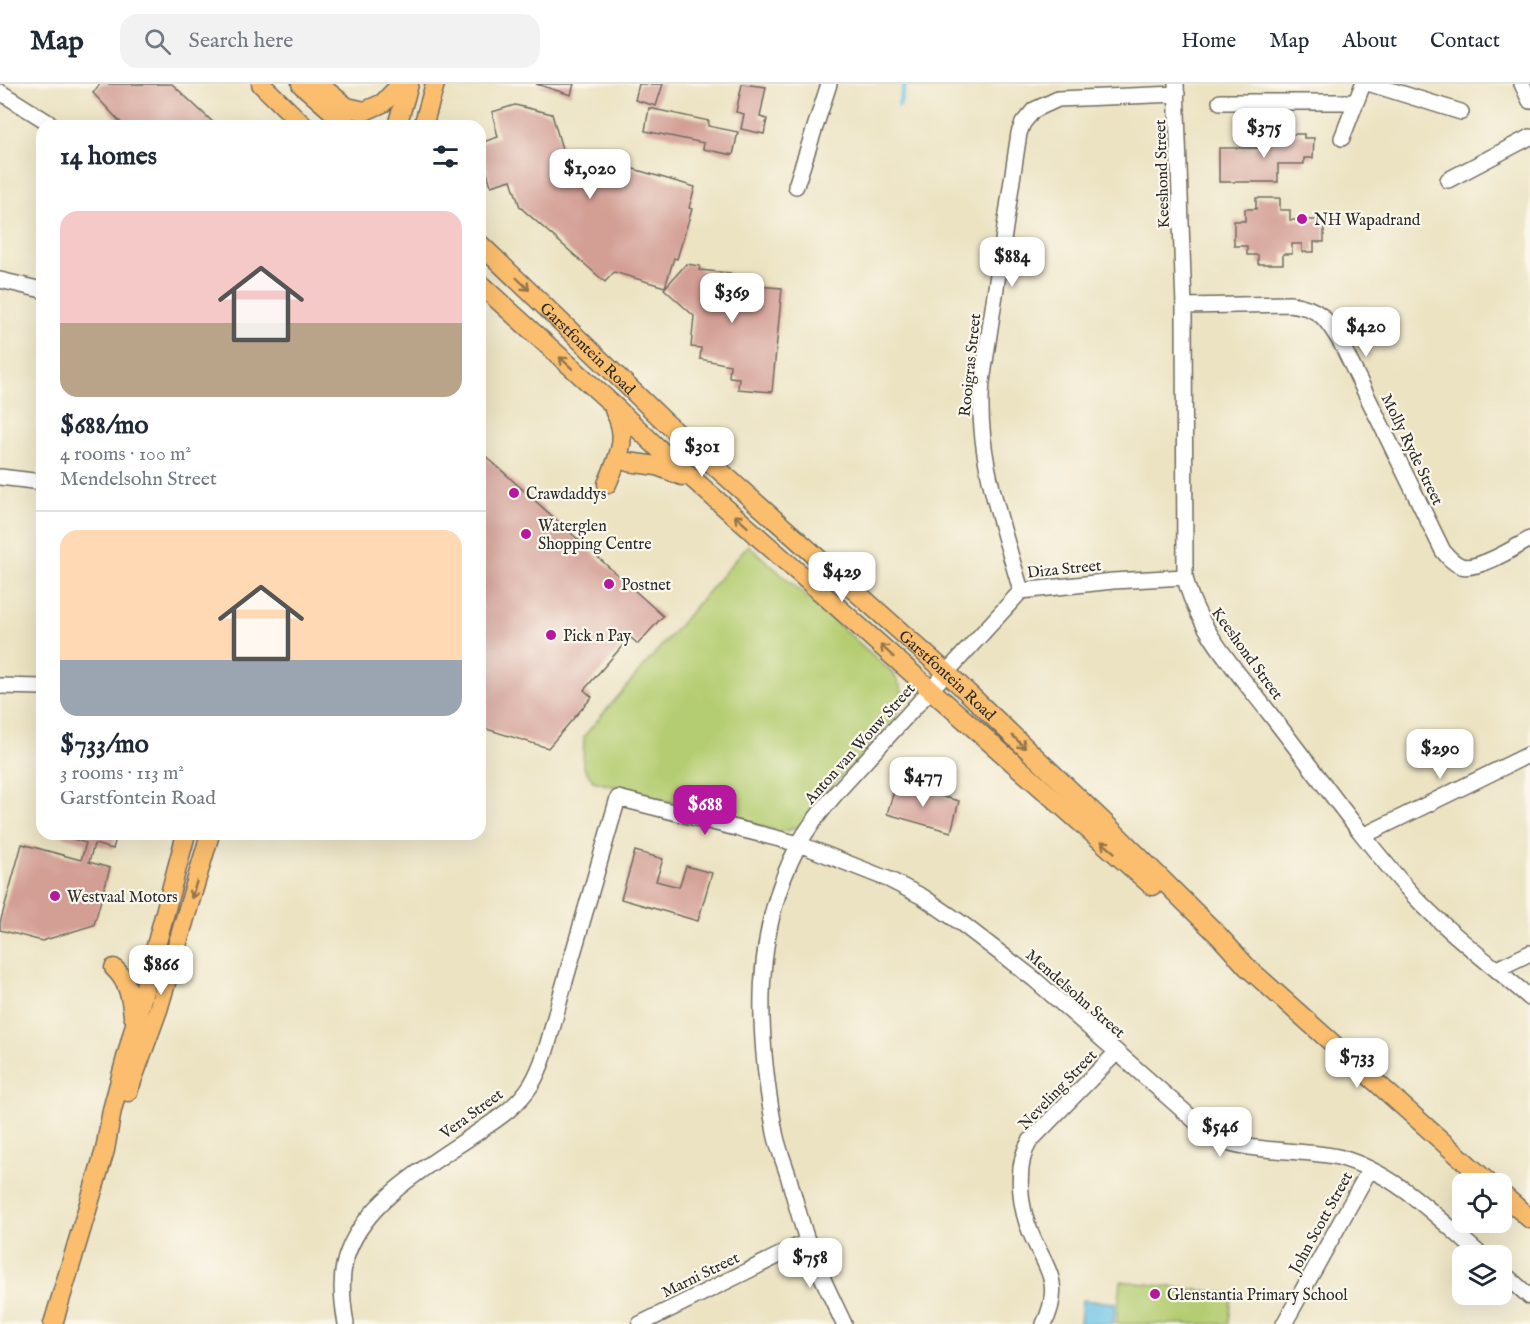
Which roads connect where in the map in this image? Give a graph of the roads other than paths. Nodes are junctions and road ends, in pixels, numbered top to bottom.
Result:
1 (261, 84) edge
2 (401, 84) edge
3 (409, 84) edge
4 (435, 84) edge
5 (829, 84) edge
6 (1363, 84) edge
7 (1371, 84) edge
8 (1522, 84) edge
9 (302, 85) edge
10 (1176, 89) edge
11 (0, 92) edge
12 (1530, 101) edge
13 (1220, 102) dead end
14 (1356, 102) junction
15 (1461, 112) dead end
16 (44, 120) edge
17 (298, 120) edge
18 (342, 120) edge
19 (399, 120) edge
20 (425, 120) edge
21 (1530, 137) edge
22 (1342, 138) dead end
23 (1448, 180) dead end
24 (796, 186) dead end
25 (486, 250) edge
26 (0, 280) edge
27 (36, 289) edge
28 (486, 290) edge
29 (1184, 306) junction
30 (610, 402) junction
31 (628, 462) dead end
32 (0, 477) edge
33 (36, 481) edge
34 (698, 483) junction
35 (607, 484) dead end
36 (1530, 539) edge
37 (1185, 577) junction
38 (1021, 591) junction
39 (946, 672) junction
40 (0, 686) edge
41 (36, 687) edge
42 (930, 690) junction
43 (1530, 754) edge
44 (618, 798) joint
45 (1365, 835) junction
46 (184, 840) edge
47 (208, 840) edge
48 (799, 844) junction
49 (178, 940) junction
50 (1530, 953) edge
51 (1248, 967) junction
52 (114, 968) dead end
53 (150, 969) junction
54 (1497, 969) junction
55 (1530, 998) edge
56 (158, 1010) junction
57 (134, 1026) junction
58 (1117, 1052) junction
59 (105, 1150) junction
60 (1370, 1169) junction
61 (1478, 1173) edge
62 (1512, 1203) edge
63 (1530, 1219) edge
64 (808, 1241) junction
65 (1469, 1245) edge
66 (1512, 1281) edge
67 (1530, 1297) edge
68 (53, 1324) edge
69 (346, 1324) edge
70 (640, 1324) edge
71 (844, 1324) edge
72 (1044, 1324) edge
73 (1284, 1324) edge

1 - 17 main road
2 - 9 main road
3 - 19 main road
4 - 20 main road
5 - 24 street
6 - 14 street
7 - 15 street
8 - 12 street
9 - 18 main road
10 - 29 street, Keeshond Street
10 - 38 street, Rooigras Street
11 - 16 street
13 - 14 street
14 - 22 street
21 - 23 street
25 -> 39 main road, Garstfontein Road
26 - 27 street
30 -> 28 main road, Garstfontein Road
29 - 36 street, Molly Ryde Street
29 - 37 street, Keeshond Street
30 - 34 main road, Garstfontein Road
30 - 35 main road
31 - 34 main road
32 - 33 street
42 -> 34 main road, Garstfontein Road
37 - 38 street, Diza Street
37 - 45 street, Keeshond Street
38 - 39 street, Diza Street
39 - 42 street, Anton van Wouw Street
39 -> 51 main road, Garstfontein Road
40 - 41 street
42 - 48 street, Anton van Wouw Street
51 -> 42 main road, Garstfontein Road
43 - 45 street
44 - 48 street, Mendelsohn Street
44 - 69 street, Vera Street
45 - 54 street, Keeshond Street
46 - 53 main road
47 -> 49 main road
48 - 58 street, Mendelsohn Street
48 - 64 street, Anton van Wouw Street
49 - 53 main road
49 - 56 main road
50 - 54 street
51 - 61 main road, Garstfontein Road
52 - 57 main road
53 - 56 main road
53 - 57 main road
54 - 55 street, Keeshond Street
56 - 59 main road
57 - 59 main road
58 - 60 street, Mendelsohn Street
58 - 72 street, Neveling Street
59 - 68 main road
60 - 65 street, Mendelsohn Street
60 - 73 street, John Scott Street
62 - 63 main road
64 - 70 street, Marni Street
64 - 71 street, Anton van Wouw Street
66 - 67 street

